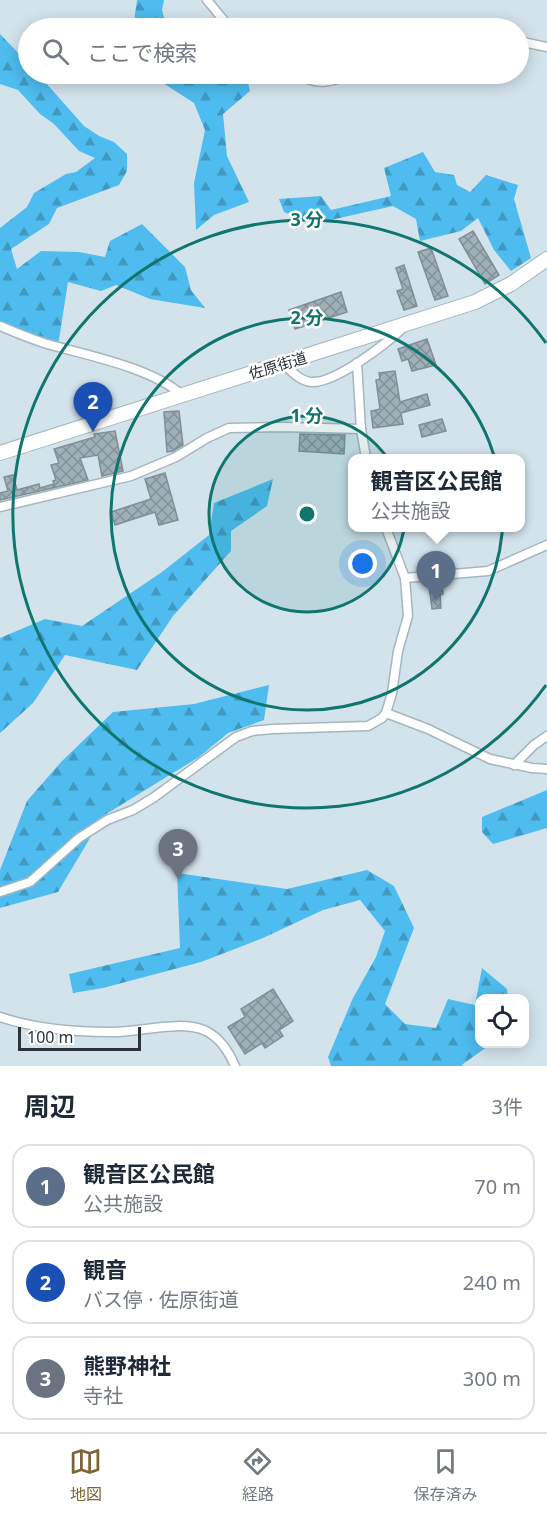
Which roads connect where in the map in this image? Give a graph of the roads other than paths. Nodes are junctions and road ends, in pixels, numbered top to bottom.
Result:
1 (207, 0) edge
2 (222, 18) edge
3 (529, 43) edge
4 (547, 47) edge
5 (547, 259) edge
6 (407, 324) junction
7 (0, 326) edge
8 (357, 363) junction
9 (284, 364) junction
10 (182, 395) junction
11 (361, 429) junction
12 (0, 453) edge
13 (365, 454) edge
14 (0, 507) edge
15 (388, 532) edge
16 (547, 545) edge
17 (405, 578) junction
18 (386, 713) junction
19 (547, 736) edge
20 (514, 765) junction
21 (547, 769) edge
22 (0, 892) edge
23 (0, 1017) edge
24 (235, 1066) edge

1 - 2 street
3 - 4 street
5 - 6 highway, 佐原街道
6 - 8 street
6 - 9 highway, 佐原街道
7 - 10 street
8 - 9 street
8 - 11 street
9 - 10 highway, 佐原街道
10 - 12 highway, 佐原街道
11 - 13 street
11 - 14 street
15 - 17 street
16 - 17 street
17 - 18 street
18 - 20 street
18 - 22 street
19 - 20 street
20 - 21 street
23 - 24 street

